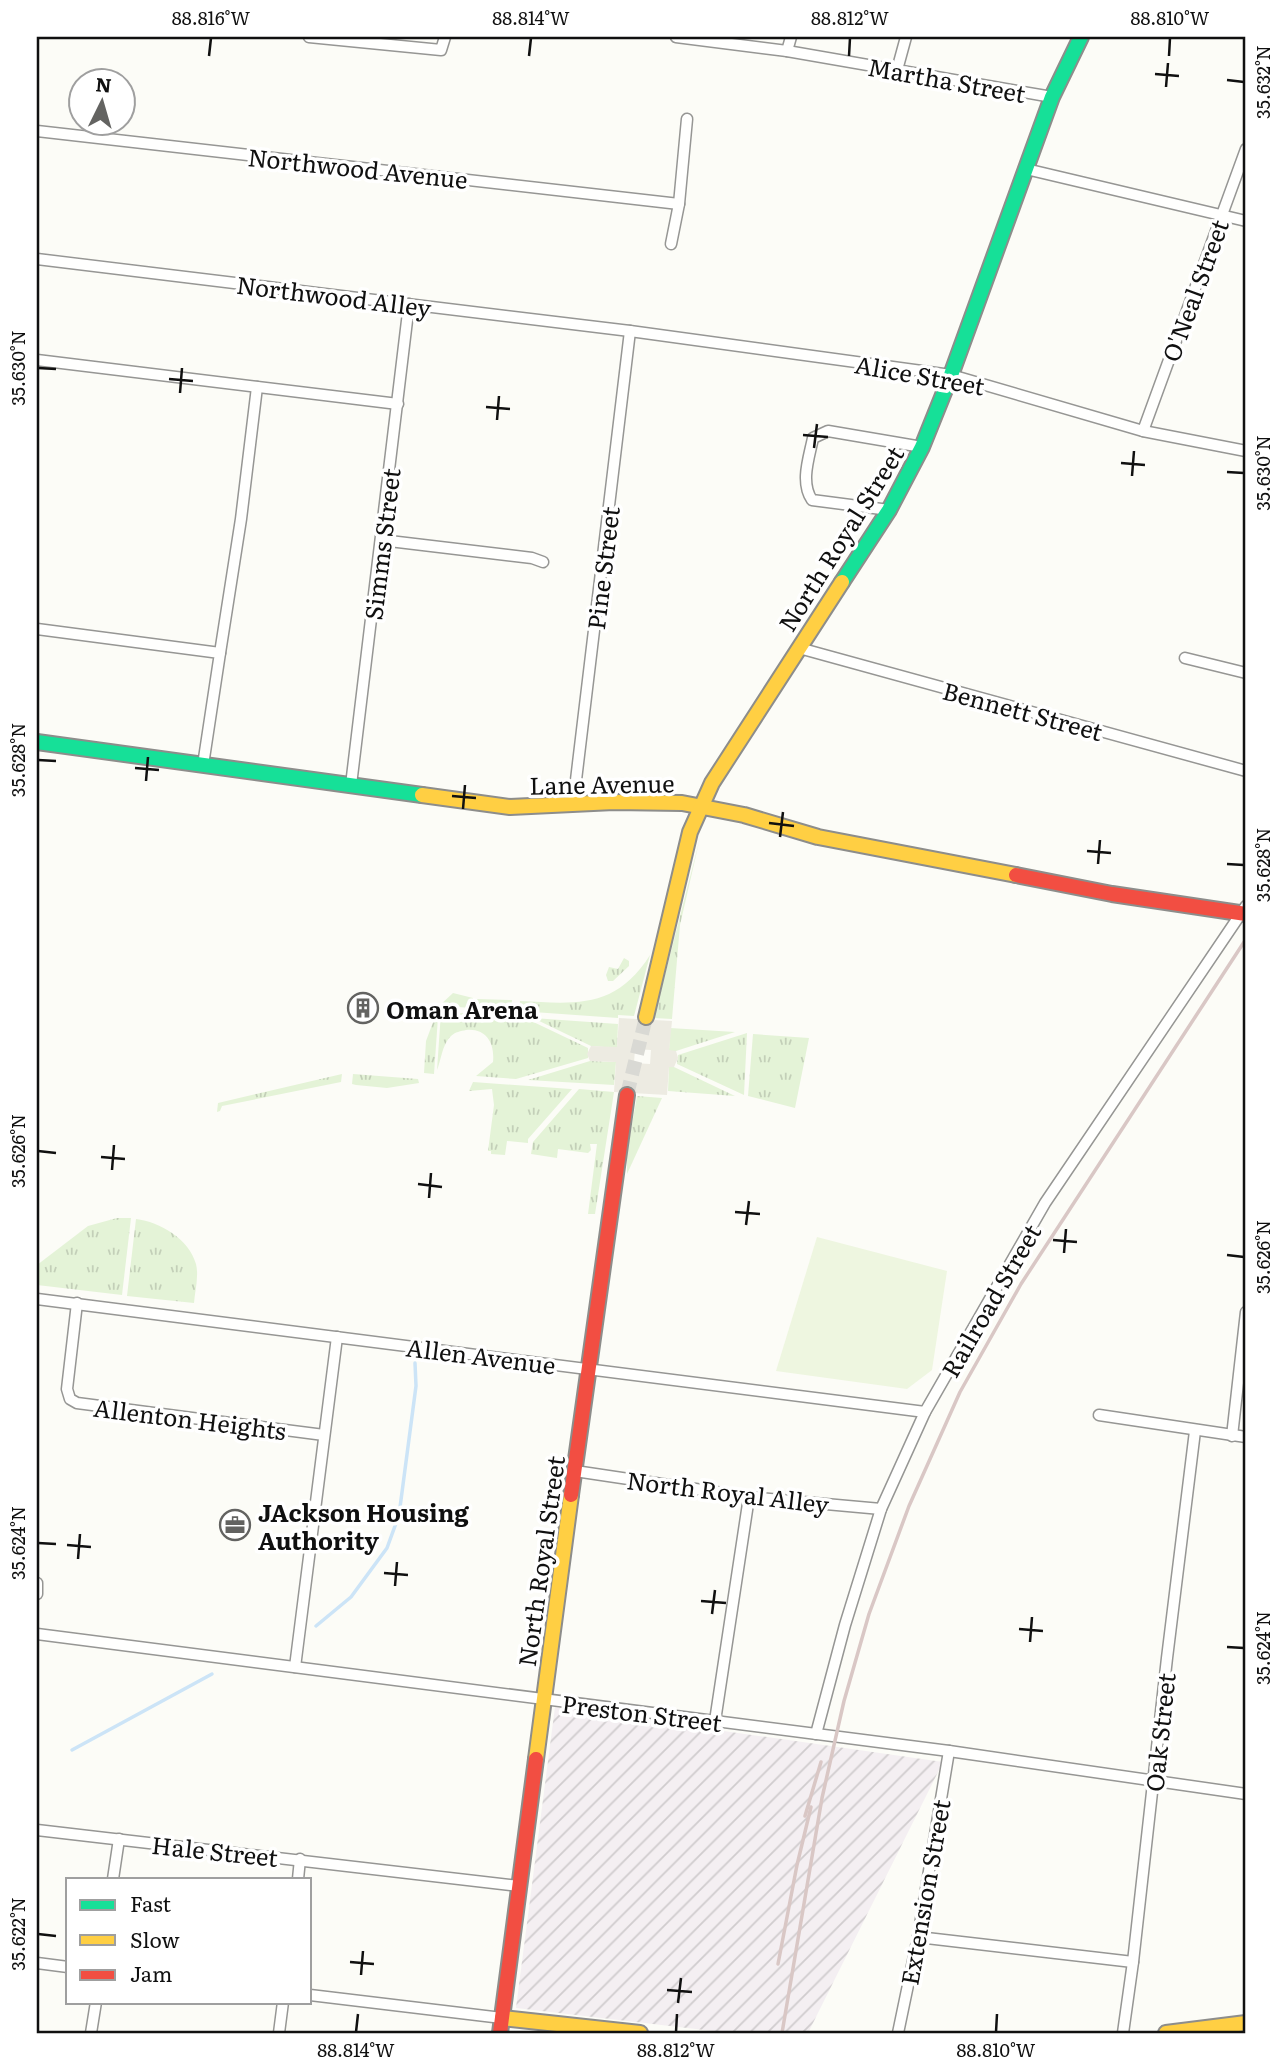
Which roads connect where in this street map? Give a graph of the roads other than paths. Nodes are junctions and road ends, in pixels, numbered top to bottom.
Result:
1 (309, 37) edge
2 (444, 37) edge
3 (676, 37) edge
4 (790, 37) edge
5 (906, 37) edge
6 (1081, 37) edge
7 (787, 51) junction
8 (897, 70) junction
9 (1052, 97) junction
10 (687, 119) dead end
11 (37, 131) edge
12 (1246, 149) edge
13 (1026, 169) junction
14 (679, 204) junction
15 (1222, 215) junction
16 (1246, 221) edge
17 (671, 244) dead end
18 (37, 259) edge
19 (409, 304) junction
20 (630, 331) junction
21 (37, 360) edge
22 (951, 375) junction
23 (257, 387) junction
24 (398, 404) junction
25 (1143, 431) junction
26 (922, 447) junction
27 (1246, 451) edge
28 (889, 510) junction
29 (382, 540) junction
30 (543, 562) dead end
31 (37, 629) edge
32 (799, 648) junction
33 (220, 653) junction
34 (1185, 658) dead end
35 (1246, 673) edge
36 (37, 742) edge
37 (203, 765) junction
38 (1246, 771) edge
39 (351, 785) junction
40 (573, 805) junction
41 (703, 806) junction
42 (1245, 911) edge
43 (646, 1017) tunnel mouth
44 (627, 1095) tunnel mouth
45 (37, 1299) edge
46 (77, 1303) junction
47 (1246, 1312) edge
48 (337, 1338) junction
49 (588, 1368) junction
50 (925, 1412) junction
51 (1099, 1415) dead end
52 (1195, 1431) junction
53 (324, 1435) junction
54 (1232, 1436) junction
55 (1246, 1437) edge
56 (575, 1471) junction
57 (749, 1497) junction
58 (881, 1509) junction
59 (37, 1583) edge
60 (37, 1594) edge
61 (37, 1634) edge
62 (295, 1667) junction
63 (544, 1699) junction
64 (715, 1721) junction
65 (816, 1734) junction
66 (949, 1751) junction
67 (1154, 1782) junction
68 (1246, 1794) edge
69 (37, 1830) edge
70 (119, 1839) junction
71 (300, 1860) junction
72 (113, 1878) edge
73 (298, 1878) edge
74 (519, 1886) junction
75 (918, 1937) junction
76 (1133, 1962) junction
77 (37, 1963) edge
78 (66, 1966) edge
79 (312, 1995) edge
80 (96, 2004) edge
81 (283, 2004) edge
82 (1246, 2023) edge
83 (501, 2026) edge
84 (92, 2033) edge
85 (279, 2033) edge
86 (640, 2033) edge
87 (898, 2033) edge
88 (1123, 2033) edge
89 (1166, 2033) edge

1 - 2 street
3 - 7 street, Martha Street
4 - 7 street
5 - 8 street
6 - 9 main road, North Royal Street
7 - 8 street, Martha Street
8 - 9 street, Martha Street
9 - 13 main road, North Royal Street
10 - 14 street
11 - 14 street, Northwood Avenue
12 - 15 street, O'Neal Street
13 - 15 street
13 - 22 main road, North Royal Street
14 - 17 street
15 - 16 street
15 - 25 street, O'Neal Street
18 - 19 street, Northwood Alley
19 - 20 street, Northwood Alley
19 - 24 street, Simms Street
20 - 22 street, Alice Street
20 - 40 street, Pine Street
21 - 23 street
22 - 25 street, Alice Street
22 - 26 main road, North Royal Street
23 - 24 street
23 - 33 street
24 - 29 street, Simms Street
25 - 27 street, Alice Street
26 - 28 main road, North Royal Street
26 - 28 street
28 - 32 main road, North Royal Street
29 - 30 street
29 - 39 street, Simms Street
31 - 33 street
32 - 38 street, Bennett Street
32 - 41 main road, North Royal Street
33 - 37 street
34 - 35 street
36 - 37 main road, Lane Avenue
37 - 39 main road, Lane Avenue
39 - 40 main road, Lane Avenue
40 - 41 main road, Lane Avenue
41 - 42 main road, Lane Avenue
41 - 43 main road, North Royal Street
42 - 50 street, Railroad Street
44 - 49 main road, North Royal Street
45 - 46 street, Allen Avenue
46 - 48 street, Allen Avenue
46 - 53 street, Allenton Heights
47 - 54 street
48 - 49 street, Allen Avenue
48 - 53 street
49 - 50 street, Allen Avenue
49 - 56 main road, North Royal Street
50 - 58 street, Railroad Street
51 - 52 street
52 - 54 street
52 - 67 street, Oak Street
53 - 62 street
54 - 55 street
56 - 57 street, North Royal Alley
56 - 63 main road, North Royal Street
57 - 58 street, North Royal Alley
57 - 64 street
58 - 65 street, Railroad Street
59 - 60 street
61 - 62 street, Preston Street
62 - 63 street, Preston Street
63 - 64 street, Preston Street
63 - 74 main road, North Royal Street
64 - 65 street, Preston Street
65 - 66 street, Preston Street
66 - 67 street, Preston Street
66 - 75 street, Extension Street
67 - 68 street, Preston Street
67 - 76 street, Oak Street
69 - 70 street, Hale Street
70 - 71 street, Hale Street
70 - 72 street
71 - 73 street
71 - 74 street, Hale Street
74 - 83 main road, North Royal Street
75 - 76 street
75 - 87 street, Extension Street
76 - 88 street, Oak Street
77 - 78 street
79 - 83 street
80 - 84 street
81 - 85 street
82 - 89 main road
83 - 86 main road

